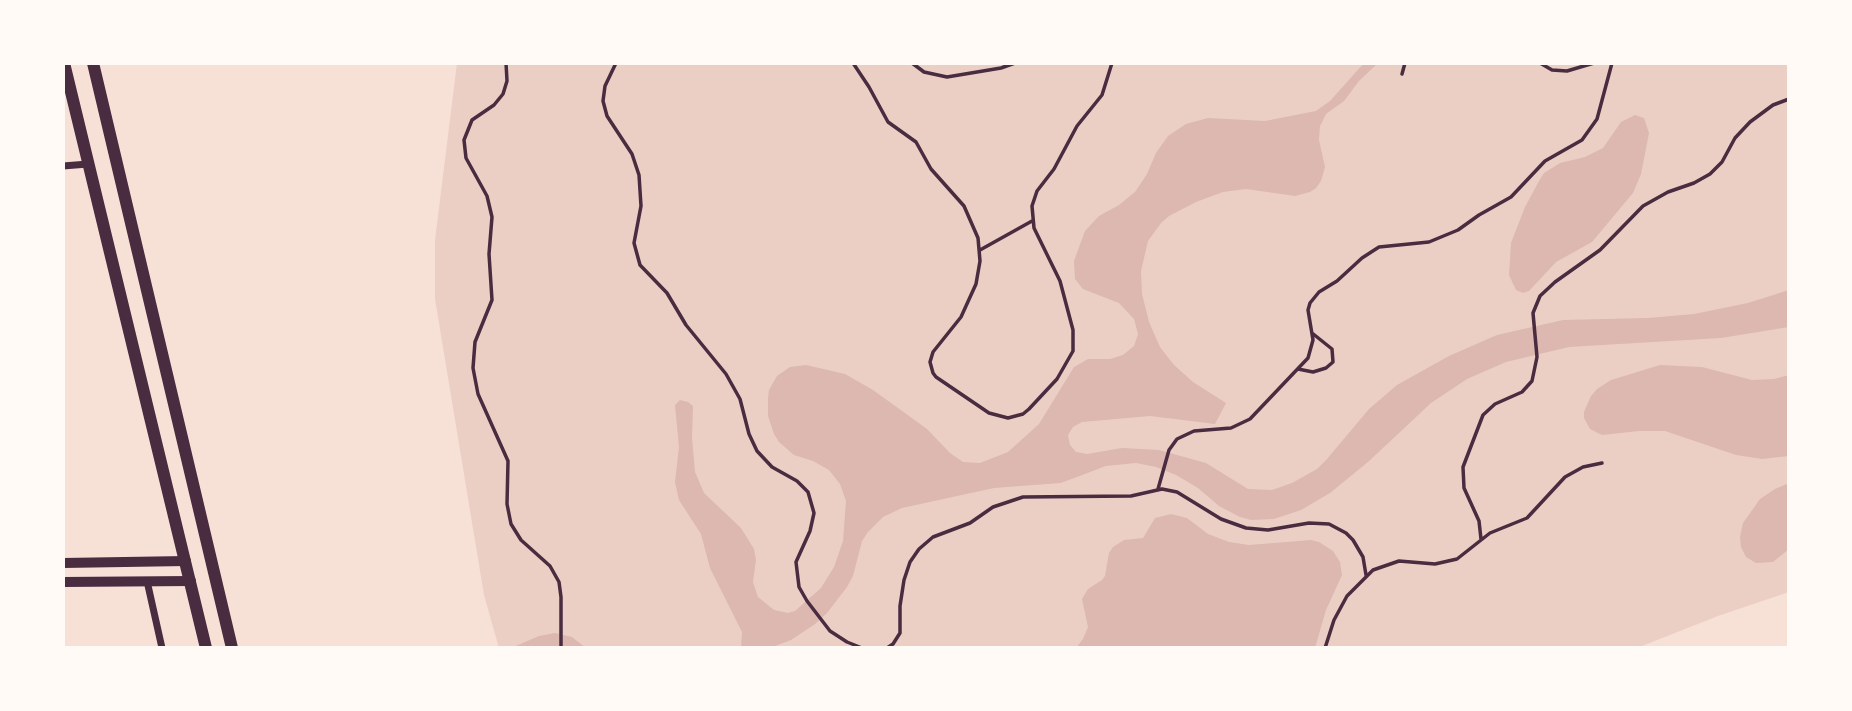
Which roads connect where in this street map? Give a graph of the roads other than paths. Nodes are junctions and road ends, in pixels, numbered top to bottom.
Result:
1 (64, 63) edge
2 (93, 63) edge
3 (506, 63) edge
4 (616, 63) edge
5 (853, 63) edge
6 (912, 63) edge
7 (1015, 63) edge
8 (1112, 63) edge
9 (1405, 63) edge
10 (1539, 63) edge
11 (1594, 63) edge
12 (1612, 63) edge
13 (1402, 74) dead end
14 (1789, 99) edge
15 (88, 164) junction
16 (63, 166) edge
17 (1032, 221) junction
18 (980, 250) junction
19 (1312, 333) junction
20 (1298, 369) junction
21 (1602, 463) dead end
22 (1158, 489) junction
23 (1481, 539) junction
24 (186, 561) junction
25 (63, 563) edge
26 (1366, 575) junction
27 (147, 581) junction
28 (191, 581) junction
29 (63, 582) edge
30 (162, 648) edge
31 (206, 648) edge
32 (232, 648) edge
33 (561, 648) edge
34 (862, 648) edge
35 (887, 648) edge
36 (1325, 648) edge

1 - 15 main road
2 - 32 main road
3 - 33 lane
4 - 34 lane
5 - 18 lane
6 - 7 lane
8 - 17 lane
9 - 13 lane
10 - 11 lane
12 - 19 lane
14 - 23 lane
15 - 16 street
15 - 24 main road
17 - 18 lane
17 - 18 lane
19 - 20 lane
19 - 20 lane
20 - 22 lane
21 - 23 lane
22 - 26 lane
22 - 35 lane
23 - 26 lane
24 - 25 street
24 - 28 main road
26 - 36 lane
27 - 28 street
27 - 29 street
27 - 30 street
28 - 31 main road

